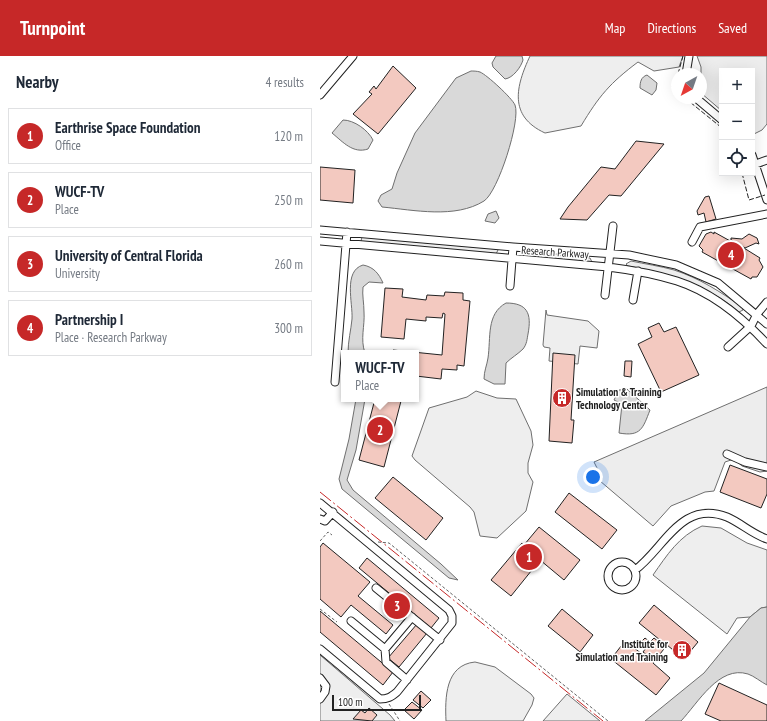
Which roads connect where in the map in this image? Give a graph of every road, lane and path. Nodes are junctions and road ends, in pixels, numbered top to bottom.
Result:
1 (352, 56) edge
2 (689, 56) edge
3 (687, 68) edge
4 (320, 95) edge
5 (703, 104) edge
6 (719, 117) edge
7 (767, 160) edge
8 (756, 164) joint
9 (767, 200) edge
10 (767, 214) edge
11 (613, 226) dead end
12 (320, 230) edge
13 (347, 232) junction
14 (320, 240) edge
15 (692, 242) dead end
16 (346, 243) junction
17 (513, 247) junction
18 (609, 254) junction
19 (512, 259) junction
20 (608, 267) junction
21 (638, 271) junction
22 (510, 286) dead end
23 (605, 295) dead end
24 (633, 300) dead end
25 (767, 302) edge
26 (757, 314) junction
27 (766, 322) edge
28 (751, 326) junction
29 (767, 344) edge
30 (728, 347) dead end
31 (335, 382) dead end
32 (727, 454) dead end
33 (767, 467) edge
34 (320, 503) edge
35 (333, 512) junction
36 (320, 519) edge
37 (332, 535) dead end
38 (767, 539) edge
39 (320, 541) edge
40 (373, 546) junction
41 (635, 570) junction
42 (376, 588) dead end
43 (320, 609) edge
44 (412, 617) junction
45 (351, 621) dead end
46 (337, 622) dead end
47 (440, 640) junction
48 (320, 649) edge
49 (385, 649) junction
50 (320, 678) edge
51 (407, 680) junction
52 (320, 699) edge
53 (385, 699) junction
54 (400, 721) edge
55 (608, 721) edge

1 - 4 street
2 - 3 street
5 - 6 street
7 - 8 street
8 - 9 street
10 - 15 street
11 - 18 street
12 - 13 street, Research Parkway
13 - 16 street
13 - 17 street, Research Parkway
14 - 16 street, Research Parkway
16 - 19 street, Research Parkway
16 - 31 street
17 - 18 street, Research Parkway
17 - 19 street
18 - 20 street
18 - 26 street, Research Parkway
19 - 20 street, Research Parkway
19 - 22 street
20 - 21 street, Research Parkway
20 - 23 street
21 - 24 street
21 - 28 street, Research Parkway
25 - 26 street
26 - 27 street, Research Parkway
26 - 28 street
27 - 28 street
28 - 29 street, Research Parkway
28 - 30 street
32 - 33 street
34 - 35 street
35 - 36 street
35 - 40 street
37 - 39 path
38 - 41 street
40 - 47 street
40 - 55 path
41 - 41 street
42 - 44 street
43 - 46 path
44 - 47 street
44 - 49 street
45 - 49 street
47 - 51 street
48 - 53 street
49 - 51 street
50 - 52 street
51 - 53 street
53 - 54 path

